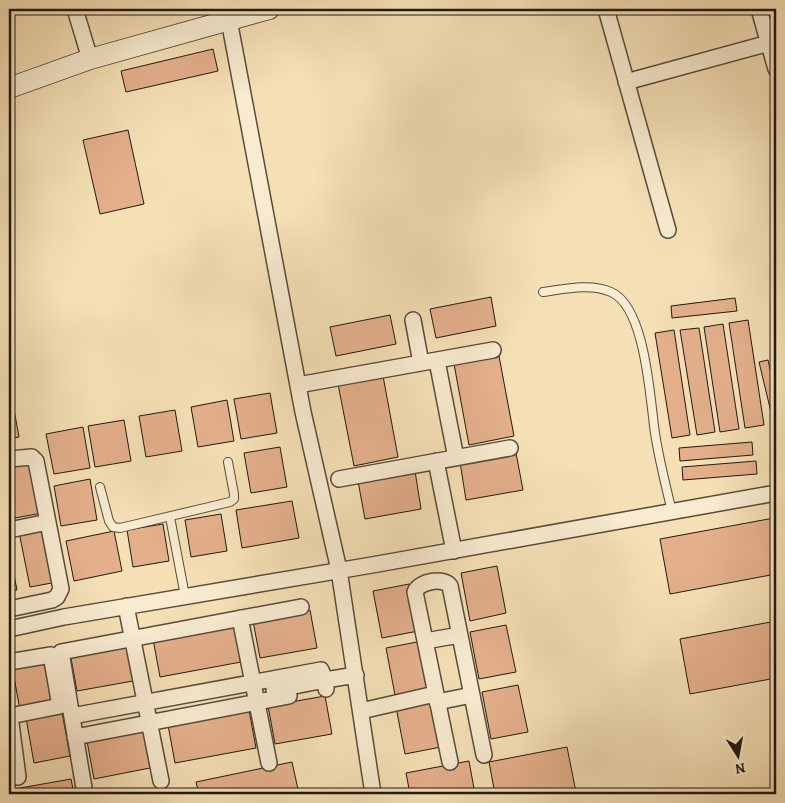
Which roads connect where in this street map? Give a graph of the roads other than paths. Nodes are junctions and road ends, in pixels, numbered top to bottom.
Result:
1 (75, 9) edge
2 (269, 9) edge
3 (606, 9) edge
4 (759, 9) edge
5 (219, 17) edge
6 (769, 43) junction
7 (90, 59) junction
8 (776, 69) edge
9 (626, 82) junction
10 (9, 88) edge
11 (668, 230) dead end
12 (543, 292) dead end
13 (413, 320) dead end
14 (493, 350) dead end
15 (437, 360) junction
16 (421, 364) junction
17 (298, 385) junction
18 (510, 448) dead end
19 (456, 458) junction
20 (9, 460) edge
21 (228, 462) dead end
22 (436, 462) junction
23 (339, 479) dead end
24 (100, 487) dead end
25 (776, 493) edge
26 (672, 512) junction
27 (170, 517) junction
28 (48, 522) junction
29 (9, 530) edge
30 (454, 551) junction
31 (426, 556) junction
32 (339, 570) junction
33 (432, 582) junction
34 (185, 596) junction
35 (126, 606) junction
36 (301, 606) dead end
37 (9, 609) edge
38 (240, 618) junction
39 (9, 629) edge
40 (460, 635) junction
41 (132, 637) junction
42 (425, 641) junction
43 (9, 662) edge
44 (356, 675) junction
45 (325, 680) junction
46 (253, 683) junction
47 (274, 690) dead end
48 (472, 695) junction
49 (436, 698) junction
50 (146, 702) junction
51 (257, 702) junction
52 (360, 711) junction
53 (9, 716) edge
54 (72, 716) junction
55 (149, 722) junction
56 (75, 737) junction
57 (484, 756) dead end
58 (450, 762) dead end
59 (269, 763) dead end
60 (18, 777) dead end
61 (161, 781) dead end
62 (84, 794) edge
63 (373, 794) edge

1 - 7 street
2 - 5 street
3 - 9 street
4 - 6 street
5 - 7 street
5 - 17 street
6 - 8 street
6 - 9 street
7 - 10 street
9 - 11 street
12 - 26 lane
13 - 16 street
14 - 15 street
15 - 16 street
15 - 19 street
16 - 17 street
17 - 32 street
18 - 19 street
19 - 22 street
20 - 28 street
21 - 27 lane
22 - 23 street
22 - 30 street
24 - 27 lane
25 - 26 street
26 - 30 street
27 - 34 lane
28 - 29 street
28 - 37 street
30 - 31 street
31 - 32 street
31 - 33 street
32 - 34 street
32 - 44 street
33 - 40 street
33 - 42 street
34 - 35 street
35 - 39 street
35 - 41 street
36 - 38 street
38 - 41 street
38 - 46 street
40 - 42 street
40 - 48 street
41 - 50 street
41 - 54 street
42 - 49 street
43 - 53 street
44 - 45 street
44 - 52 street
45 - 46 street
45 - 47 street
45 - 51 street
46 - 50 street
46 - 51 street
48 - 49 street
48 - 57 street
49 - 52 street
49 - 58 street
50 - 54 street
50 - 55 street
51 - 55 street
51 - 59 street
52 - 63 street
53 - 60 street
54 - 56 street
55 - 56 street
55 - 61 street
56 - 62 street

